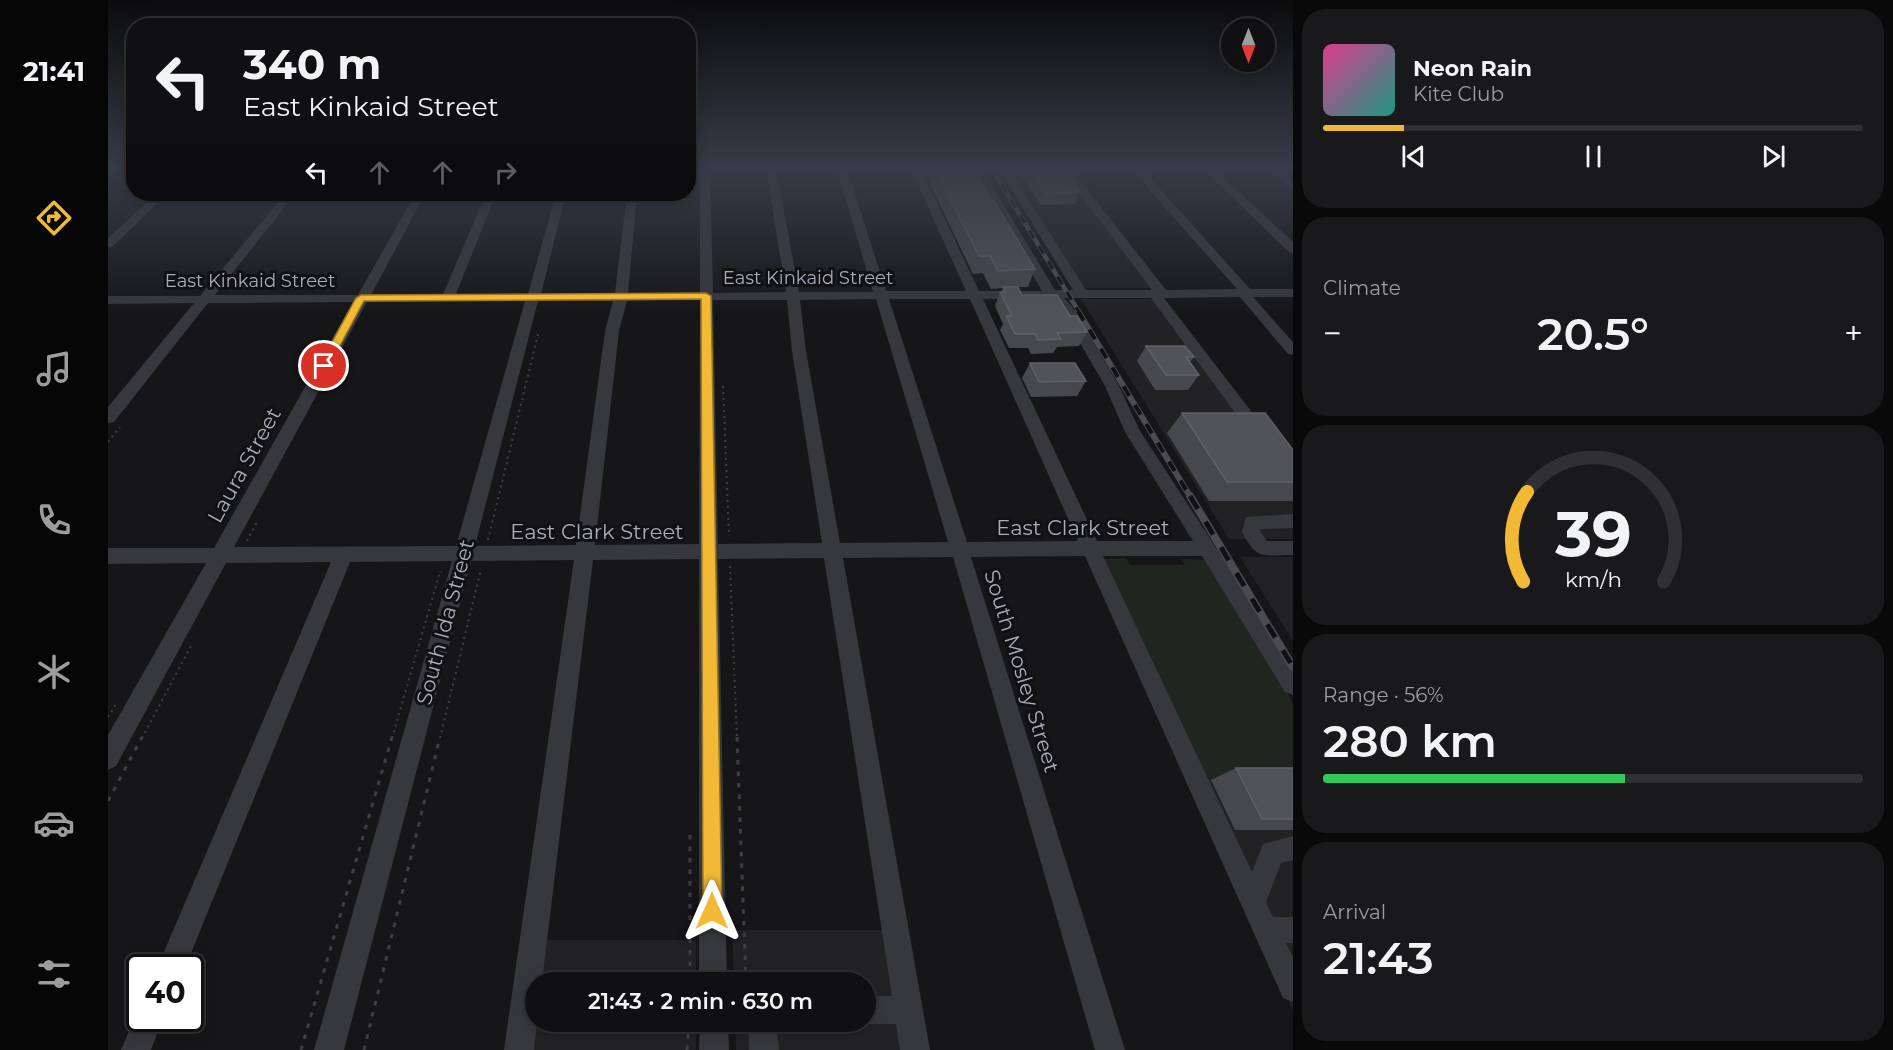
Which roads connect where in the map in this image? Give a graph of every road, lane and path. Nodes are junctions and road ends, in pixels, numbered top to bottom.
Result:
1 (136, 218) edge
2 (271, 218) edge
3 (406, 218) edge
4 (481, 218) edge
5 (554, 218) edge
6 (629, 218) edge
7 (705, 218) edge
8 (779, 218) edge
9 (857, 218) edge
10 (938, 218) edge
11 (1005, 218) edge
12 (1035, 218) edge
13 (1102, 218) edge
14 (1180, 218) edge
15 (1260, 218) edge
16 (108, 244) edge
17 (1293, 249) edge
18 (1246, 293) junction
19 (1293, 293) edge
20 (1051, 294) junction
21 (1082, 294) junction
22 (1159, 294) junction
23 (881, 295) junction
24 (973, 295) junction
25 (706, 296) junction
26 (793, 296) junction
27 (533, 297) junction
28 (621, 297) junction
29 (361, 298) junction
30 (448, 298) junction
31 (205, 299) junction
32 (108, 300) edge
33 (540, 325) dead end
34 (1293, 351) edge
35 (723, 378) dead end
36 (108, 418) edge
37 (1267, 445) edge
38 (1293, 520) edge
39 (1293, 548) edge
40 (1090, 549) junction
41 (1201, 549) junction
42 (960, 550) junction
43 (708, 552) junction
44 (730, 552) junction
45 (834, 552) junction
46 (584, 553) junction
47 (343, 555) junction
48 (108, 556) edge
49 (221, 556) junction
50 (483, 562) junction
51 (462, 563) junction
52 (1293, 686) edge
53 (108, 758) edge
54 (690, 827) dead end
55 (1293, 848) edge
56 (1253, 903) junction
57 (1280, 930) edge
58 (177, 954) edge
59 (690, 972) edge
60 (713, 972) edge
61 (746, 972) edge
62 (1293, 988) edge
63 (876, 1010) edge
64 (908, 1010) junction
65 (143, 1032) edge
66 (688, 1032) edge
67 (714, 1032) edge
68 (763, 1032) edge
69 (136, 1050) edge
70 (301, 1050) edge
71 (329, 1050) edge
72 (364, 1050) edge
73 (519, 1050) edge
74 (687, 1050) edge
75 (714, 1050) edge
76 (764, 1050) edge
77 (915, 1050) edge
78 (1110, 1050) edge

1 - 16 street
2 - 31 street
3 - 29 street, Laura Street
4 - 30 street
5 - 27 street, South Ida Street
6 - 28 street
7 - 25 street
8 - 26 street
9 - 23 street, South Mosley Street
10 - 24 street
11 - 20 street
12 - 21 street
13 - 22 street
14 - 18 street
15 - 17 street
18 - 19 street, East Kinkaid Street
18 - 22 street, East Kinkaid Street
18 - 34 street
20 - 21 street, East Kinkaid Street
20 - 24 street, East Kinkaid Street
20 - 41 street
21 - 22 street, East Kinkaid Street
22 - 37 street
23 - 24 street, East Kinkaid Street
23 - 26 street, East Kinkaid Street
23 - 42 street, South Mosley Street
24 - 40 street
25 - 26 street, East Kinkaid Street
25 - 28 street, East Kinkaid Street
25 - 43 street
26 - 45 street
27 - 28 street, East Kinkaid Street
27 - 30 street, East Kinkaid Street
27 - 51 street, South Ida Street
28 - 46 street
29 - 30 street, East Kinkaid Street
29 - 31 street, East Kinkaid Street
29 - 49 street, Laura Street
31 - 32 street, East Kinkaid Street
31 - 36 street
33 - 50 path
35 - 44 path
38 - 39 street
40 - 41 street, East Clark Street
40 - 42 street, East Clark Street
40 - 56 street
41 - 52 street
42 - 45 street, East Clark Street
42 - 78 street, South Mosley Street
43 - 44 street, East Clark Street
43 - 46 street, East Clark Street
43 - 60 street
44 - 45 street, East Clark Street
44 - 61 path
45 - 64 street
46 - 50 street, East Clark Street
46 - 73 street
47 - 49 street, East Clark Street
47 - 51 street, East Clark Street
47 - 58 street
48 - 49 street, East Clark Street
49 - 53 street, Laura Street
50 - 51 street, East Clark Street
50 - 51 path
50 - 72 path
51 - 70 path
51 - 71 street, South Ida Street
54 - 59 path
55 - 56 street
56 - 57 street
57 - 62 street
63 - 64 street
64 - 77 street
65 - 69 street
66 - 74 path
67 - 75 street
68 - 76 street

